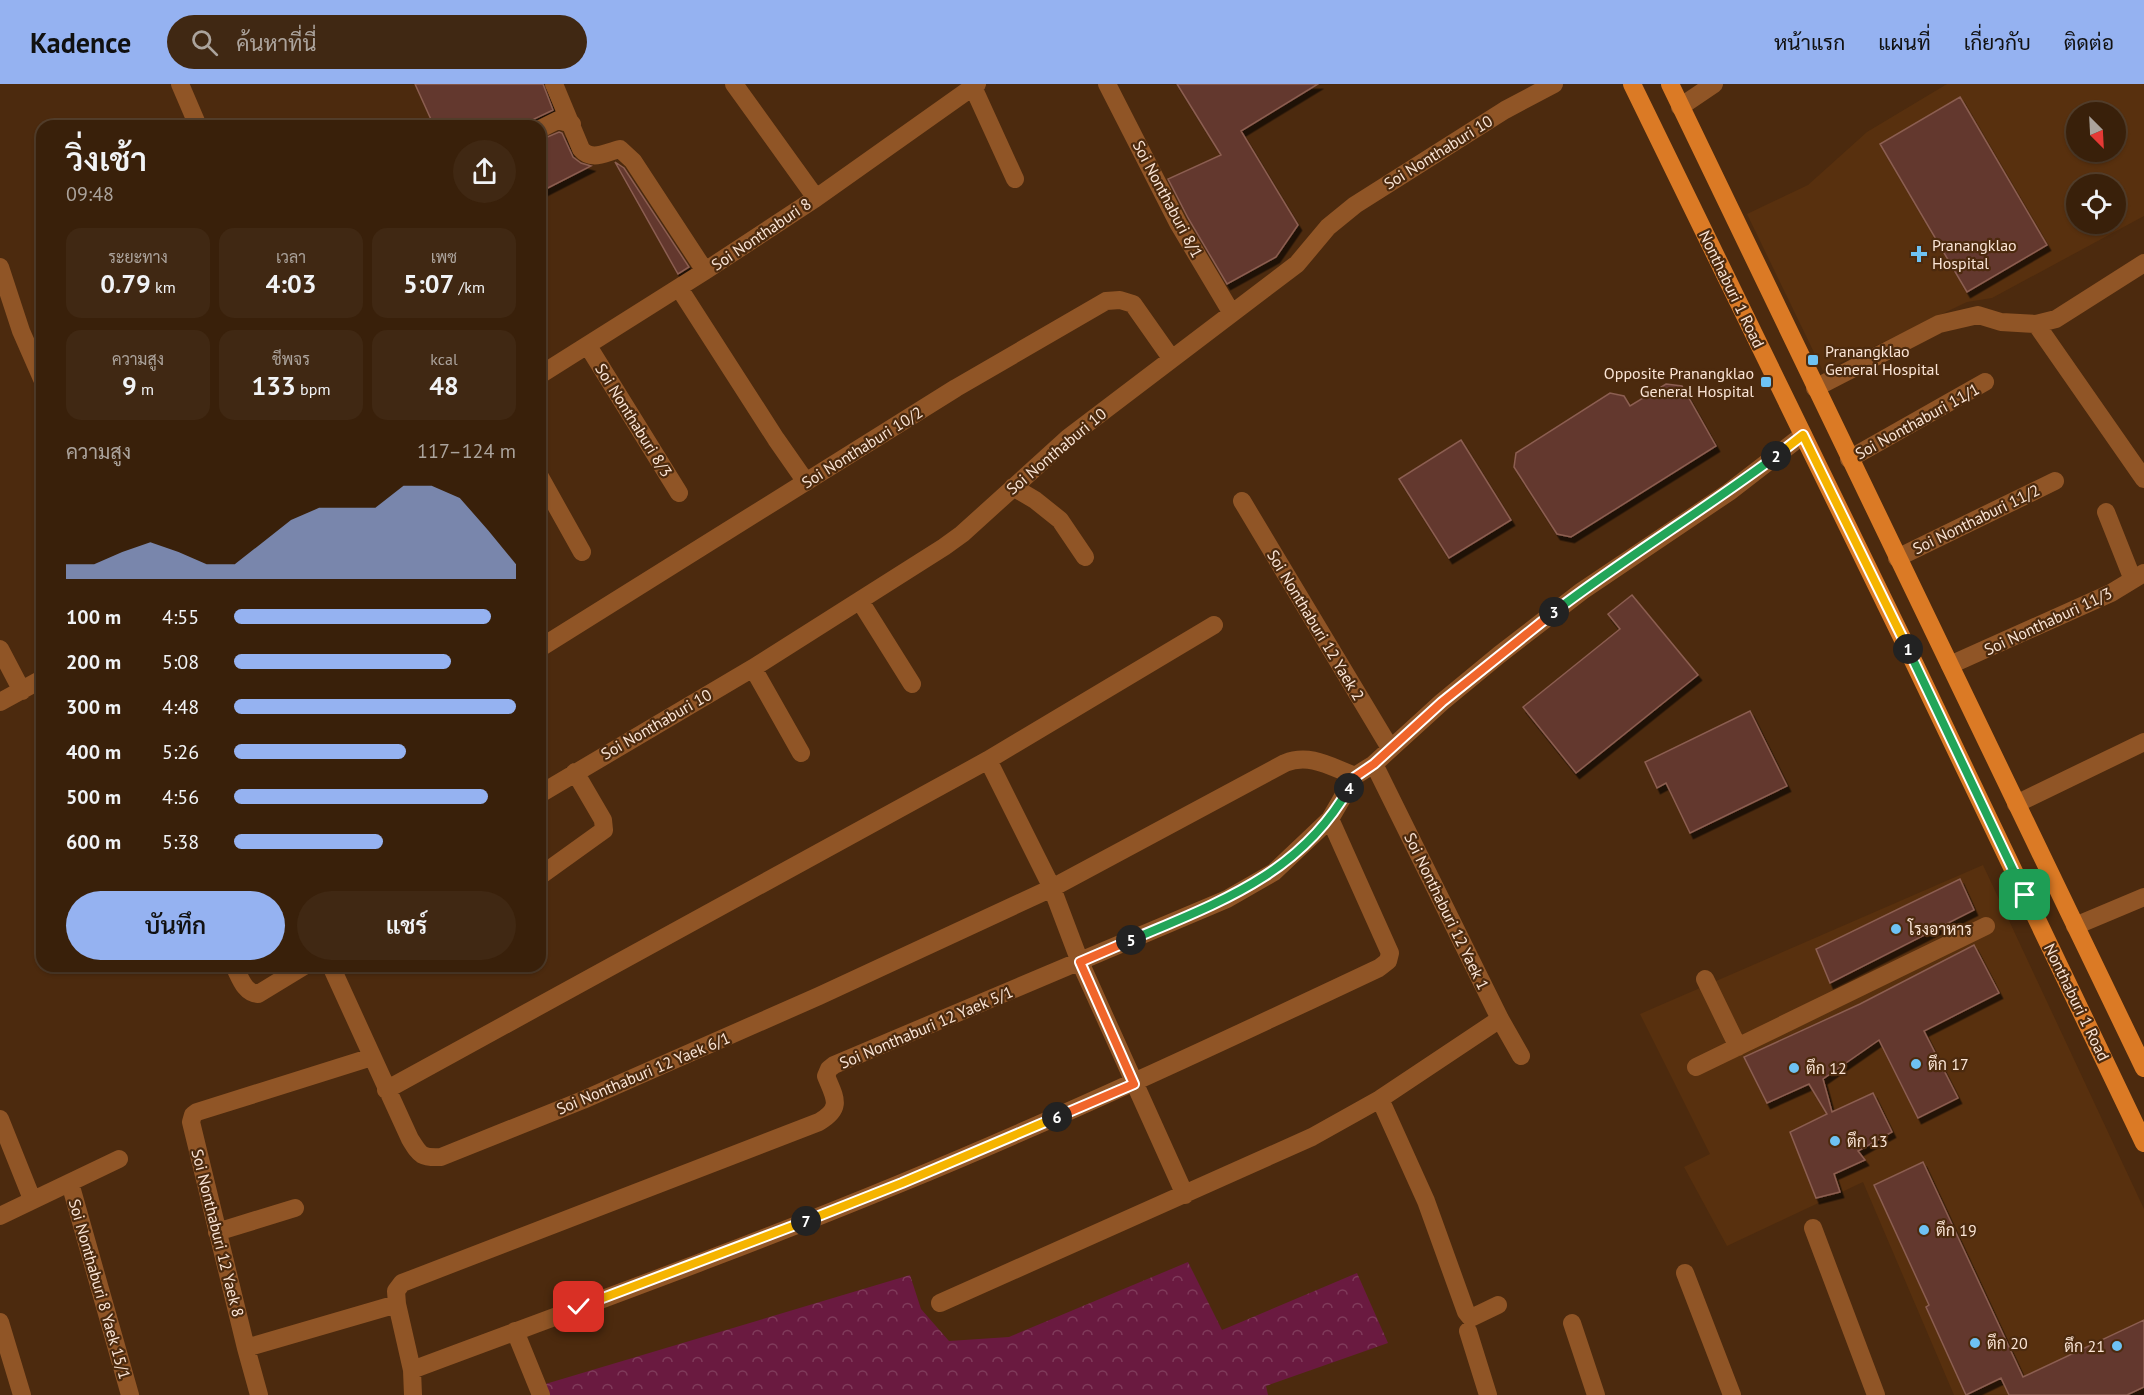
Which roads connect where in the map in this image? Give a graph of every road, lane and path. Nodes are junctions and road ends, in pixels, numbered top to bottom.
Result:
1 (180, 84) edge
2 (554, 84) edge
3 (734, 84) edge
4 (1107, 84) edge
5 (1554, 84) edge
6 (1632, 84) edge
7 (1670, 84) edge
8 (1714, 84) edge
9 (975, 85) edge
10 (1680, 106) junction
11 (195, 120) edge
12 (572, 124) junction
13 (546, 126) edge
14 (1016, 179) dead end
15 (816, 198) junction
16 (2144, 263) edge
17 (0, 267) edge
18 (705, 271) junction
19 (679, 288) junction
20 (1231, 312) junction
21 (2036, 324) junction
22 (588, 346) junction
23 (1171, 358) junction
24 (36, 366) edge
25 (546, 371) edge
26 (1984, 382) dead end
27 (1815, 388) junction
28 (1803, 435) junction
29 (1849, 459) junction
30 (2144, 479) edge
31 (2055, 481) dead end
32 (806, 482) junction
33 (1013, 487) junction
34 (546, 488) edge
35 (679, 493) dead end
36 (1242, 501) dead end
37 (2106, 512) dead end
38 (582, 552) dead end
39 (1085, 557) dead end
40 (1897, 558) junction
41 (2138, 576) edge
42 (860, 601) junction
43 (1214, 625) dead end
44 (546, 644) edge
45 (0, 649) edge
46 (1950, 665) junction
47 (753, 668) junction
48 (36, 683) edge
49 (912, 684) dead end
50 (22, 691) junction
51 (0, 702) edge
52 (2144, 742) edge
53 (1390, 748) junction
54 (801, 753) dead end
55 (988, 760) junction
56 (1374, 764) junction
57 (575, 772) junction
58 (1355, 777) junction
59 (546, 790) edge
60 (2016, 804) junction
61 (1330, 819) junction
62 (546, 872) edge
63 (1052, 888) junction
64 (2144, 897) edge
65 (1986, 926) dead end
66 (2075, 926) junction
67 (1080, 962) junction
68 (237, 972) edge
69 (294, 972) edge
70 (334, 972) edge
71 (1705, 979) dead end
72 (1500, 1019) junction
73 (1738, 1047) junction
74 (1521, 1056) dead end
75 (372, 1057) junction
76 (1696, 1067) dead end
77 (2144, 1068) edge
78 (1134, 1084) junction
79 (386, 1090) junction
80 (1380, 1100) junction
81 (0, 1119) edge
82 (2144, 1143) edge
83 (119, 1159) dead end
84 (70, 1183) junction
85 (1185, 1195) junction
86 (32, 1199) junction
87 (295, 1208) dead end
88 (0, 1216) edge
89 (1813, 1228) dead end
90 (217, 1232) junction
91 (1685, 1273) dead end
92 (940, 1303) dead end
93 (397, 1304) junction
94 (1498, 1305) dead end
95 (0, 1322) edge
96 (1572, 1323) dead end
97 (515, 1331) junction
98 (1468, 1331) dead end
99 (246, 1348) junction
100 (412, 1370) junction
101 (22, 1395) edge
102 (130, 1395) edge
103 (259, 1395) edge
104 (413, 1395) edge
105 (541, 1395) edge
106 (1488, 1395) edge
107 (1596, 1395) edge
108 (1732, 1395) edge
109 (1876, 1395) edge

1 - 11 street
2 - 12 street
3 - 15 street
4 - 20 street, Soi Nonthaburi 8/1
5 - 20 street, Soi Nonthaburi 10
6 - 28 main road, Nonthaburi 1 Road
7 - 10 main road, Nonthaburi 1 Road
8 - 10 street
9 - 14 street
9 - 15 street, Soi Nonthaburi 8
10 - 27 main road, Nonthaburi 1 Road
12 - 13 street
12 - 18 street
15 - 18 street, Soi Nonthaburi 8
16 - 21 street
17 - 24 street
18 - 19 street, Soi Nonthaburi 8
19 - 22 street, Soi Nonthaburi 8
19 - 32 street
20 - 23 street, Soi Nonthaburi 10
21 - 27 street
21 - 30 street
22 - 25 street, Soi Nonthaburi 8
22 - 35 street, Soi Nonthaburi 8/3
23 - 32 street, Soi Nonthaburi 10/2
23 - 33 street, Soi Nonthaburi 10
26 - 29 street, Soi Nonthaburi 11/1
27 - 29 main road, Nonthaburi 1 Road
28 - 53 street
28 - 82 main road, Nonthaburi 1 Road
29 - 40 main road, Nonthaburi 1 Road
31 - 40 street, Soi Nonthaburi 11/2
32 - 44 street, Soi Nonthaburi 10/2
33 - 39 street
33 - 42 street, Soi Nonthaburi 10
34 - 38 street
36 - 53 street, Soi Nonthaburi 12 Yaek 2
37 - 41 street
40 - 46 main road, Nonthaburi 1 Road
41 - 46 street, Soi Nonthaburi 11/3
42 - 47 street, Soi Nonthaburi 10
42 - 49 street
43 - 55 street
45 - 50 street
46 - 60 main road, Nonthaburi 1 Road
47 - 54 street
47 - 57 street, Soi Nonthaburi 10
48 - 50 street
50 - 51 street
52 - 60 street
53 - 56 street
55 - 63 street
55 - 79 street
56 - 58 street
56 - 72 street, Soi Nonthaburi 12 Yaek 1
57 - 59 street, Soi Nonthaburi 10
57 - 62 street
58 - 61 street, Soi Nonthaburi 12 Yaek 5/1
58 - 63 street
60 - 66 main road, Nonthaburi 1 Road
61 - 67 street, Soi Nonthaburi 12 Yaek 5/1
61 - 78 street
63 - 67 street
63 - 79 street, Soi Nonthaburi 12 Yaek 6/1
64 - 66 street
65 - 73 street
66 - 77 main road, Nonthaburi 1 Road
67 - 78 street
67 - 93 street, Soi Nonthaburi 12 Yaek 5/1
68 - 69 street
70 - 75 street, Soi Nonthaburi 12 Yaek 6/1
71 - 73 street
72 - 74 street, Soi Nonthaburi 12 Yaek 1
72 - 80 street
73 - 76 street
75 - 79 street, Soi Nonthaburi 12 Yaek 6/1
75 - 90 street, Soi Nonthaburi 12 Yaek 8
78 - 85 street
78 - 97 street
80 - 85 street
80 - 94 street
81 - 86 street
83 - 84 street
84 - 86 street
84 - 102 street, Soi Nonthaburi 8 Yaek 15/1
85 - 92 street
86 - 88 street
87 - 90 street
89 - 109 street
90 - 99 street, Soi Nonthaburi 12 Yaek 8
91 - 108 street
93 - 99 street
93 - 100 street
95 - 101 street
96 - 107 street
97 - 100 street
97 - 105 street
98 - 106 street
99 - 103 street, Soi Nonthaburi 12 Yaek 8
100 - 104 street

